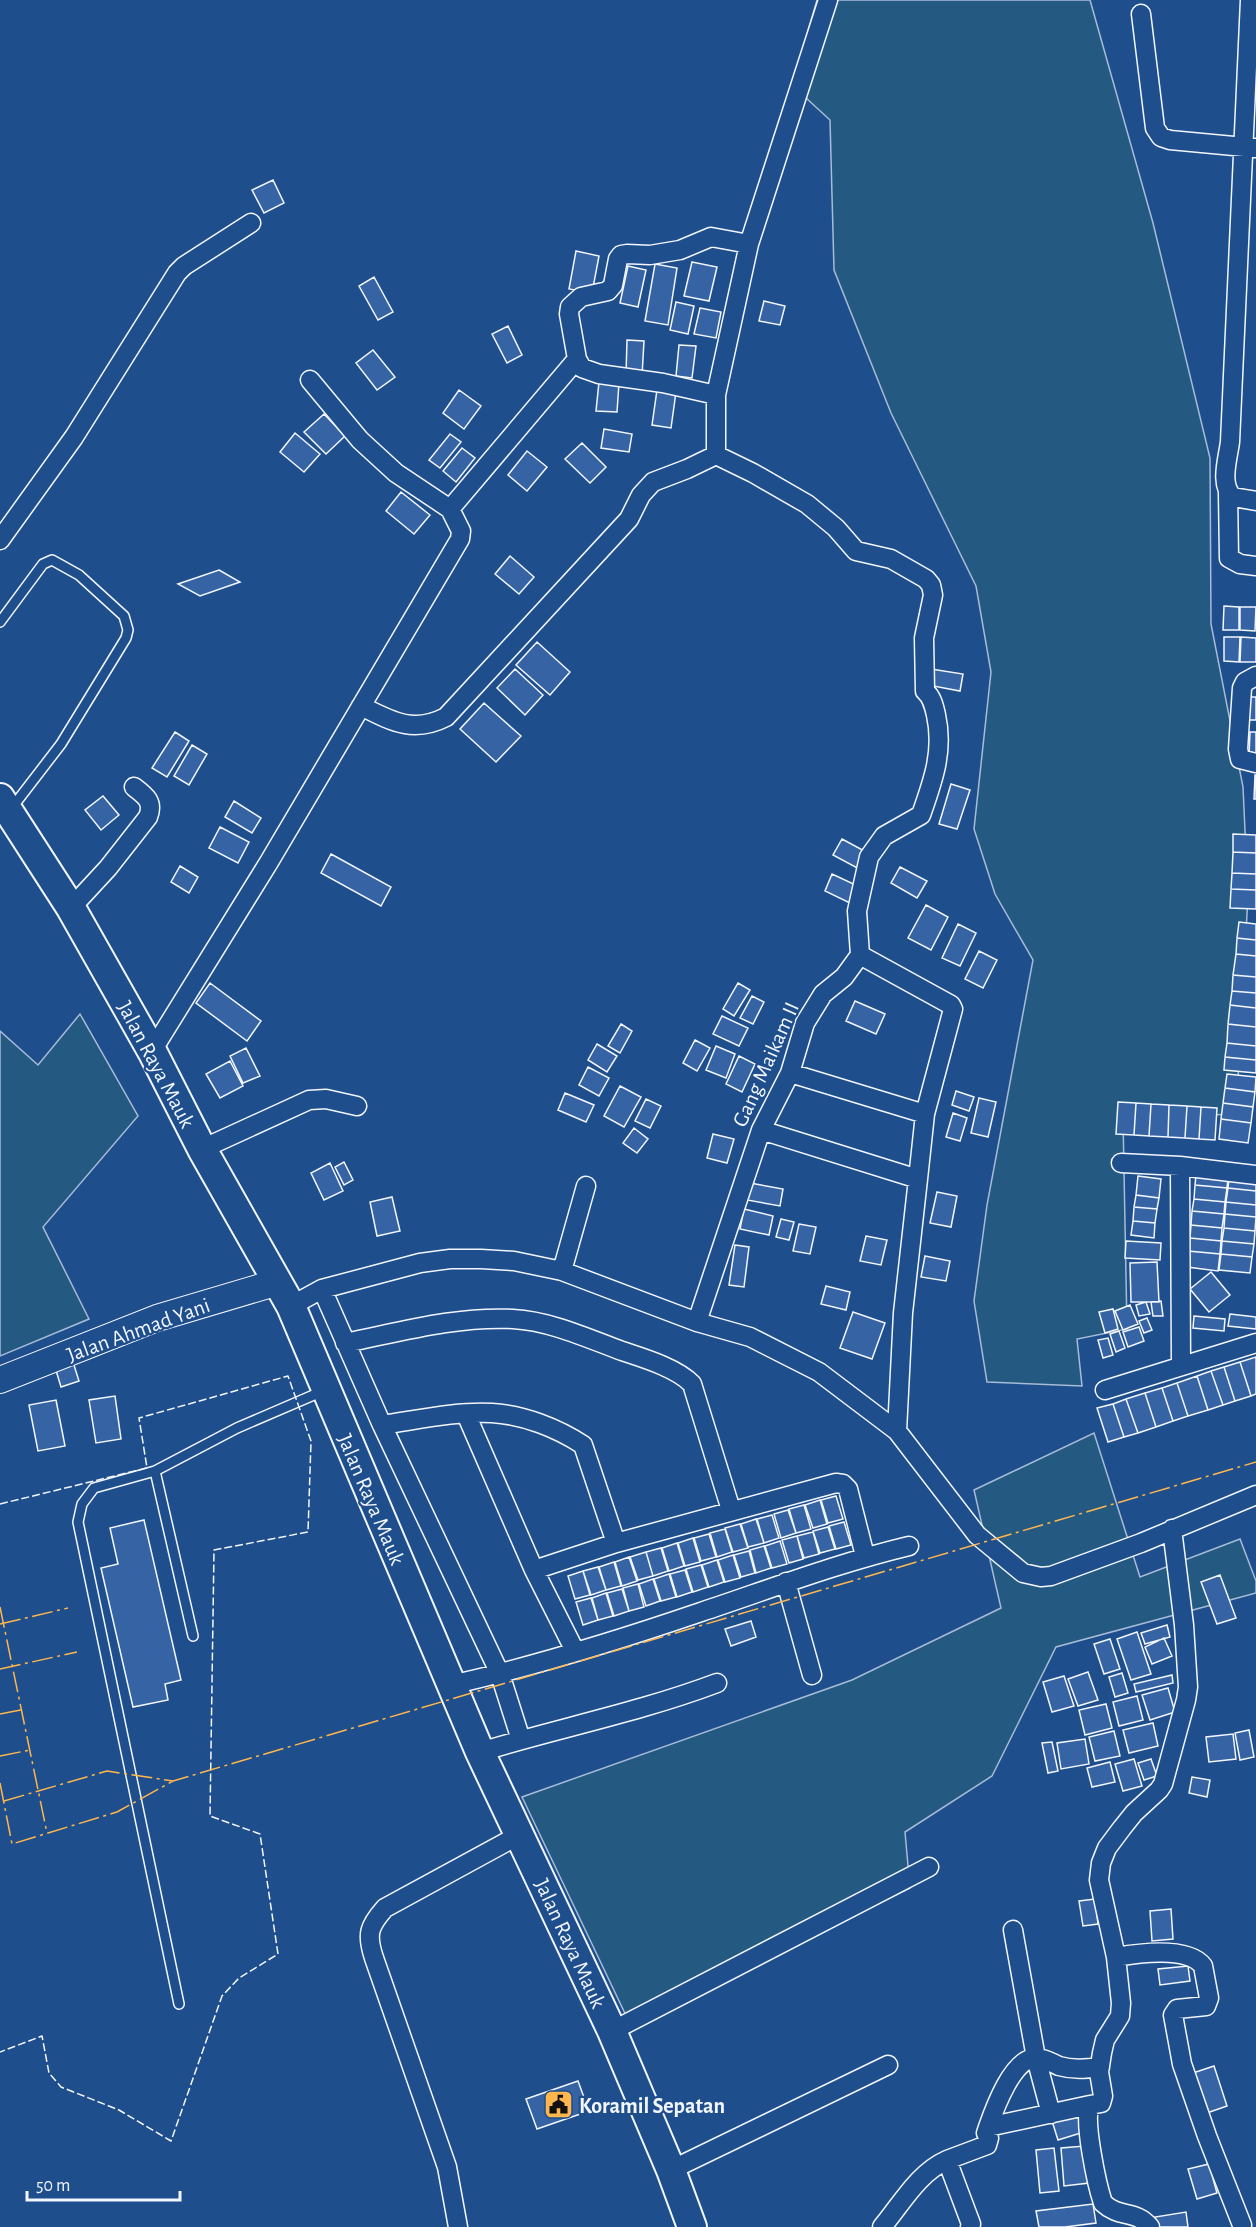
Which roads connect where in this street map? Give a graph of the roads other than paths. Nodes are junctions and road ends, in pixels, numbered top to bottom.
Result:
1 (828, 0) edge
2 (1250, 0) edge
3 (1141, 14) dead end
4 (1250, 148) edge
5 (251, 223) dead end
6 (750, 244) junction
7 (577, 359) junction
8 (310, 380) dead end
9 (716, 395) junction
10 (716, 455) junction
11 (1228, 493) junction
12 (1256, 501) edge
13 (450, 509) junction
14 (0, 540) edge
15 (1256, 566) edge
16 (0, 622) edge
17 (1256, 676) edge
18 (362, 706) junction
19 (1256, 763) edge
20 (134, 787) dead end
21 (5, 804) edge
22 (71, 908) junction
23 (860, 955) junction
24 (152, 1051) junction
25 (790, 1073) junction
26 (357, 1106) dead end
27 (925, 1114) junction
28 (760, 1130) junction
29 (202, 1149) junction
30 (1120, 1163) dead end
31 (1180, 1166) junction
32 (1256, 1175) edge
33 (918, 1179) junction
34 (586, 1186) dead end
35 (562, 1271) junction
36 (322, 1289) junction
37 (284, 1294) junction
38 (697, 1322) junction
39 (345, 1343) junction
40 (1256, 1343) edge
41 (1181, 1365) junction
42 (0, 1380) edge
43 (326, 1389) junction
44 (1105, 1389) dead end
45 (466, 1414) junction
46 (382, 1425) junction
47 (897, 1431) junction
48 (155, 1471) junction
49 (1256, 1495) edge
50 (731, 1510) junction
51 (1172, 1529) junction
52 (616, 1543) junction
53 (909, 1546) dead end
54 (865, 1556) junction
55 (534, 1570) junction
56 (786, 1582) junction
57 (193, 1636) dead end
58 (575, 1651) junction
59 (500, 1674) junction
60 (812, 1675) dead end
61 (717, 1683) dead end
62 (451, 1685) junction
63 (521, 1740) junction
64 (480, 1752) junction
65 (519, 1835) junction
66 (929, 1867) dead end
67 (1013, 1930) dead end
68 (1116, 1957) junction
69 (178, 2004) dead end
70 (612, 2031) junction
71 (1036, 2058) junction
72 (888, 2065) dead end
73 (1100, 2067) junction
74 (1090, 2105) junction
75 (1051, 2114) junction
76 (988, 2127) junction
77 (947, 2160) junction
78 (671, 2170) junction
79 (1243, 2225) edge
80 (458, 2227) edge
81 (692, 2227) edge
82 (882, 2227) edge
83 (970, 2227) edge
84 (1150, 2227) edge

1 - 6 street
2 - 4 street
3 - 4 street
4 - 11 street
5 - 14 street
6 - 7 street
6 - 9 street
7 - 9 street
7 - 13 street
8 - 13 street
9 - 10 street
10 - 18 street
10 - 23 street
11 - 12 street
11 - 15 street
13 - 18 street
16 - 21 lane
17 - 19 street
18 - 24 street
20 - 22 street
21 - 22 main road, Jalan Raya Mauk
22 - 24 main road, Jalan Raya Mauk
23 - 25 street, Gang Maikam II
23 - 27 street
24 - 29 main road, Jalan Raya Mauk
25 - 27 street
25 - 28 street, Gang Maikam II
26 - 29 street
27 - 33 street
28 - 33 street
28 - 38 street, Gang Maikam II
29 - 37 main road, Jalan Raya Mauk
30 - 31 street
31 - 32 street
31 - 41 street
33 - 47 street
34 - 35 street
35 - 36 street
35 - 38 street
36 - 37 street
36 - 39 street
37 - 42 street, Jalan Ahmad Yani
37 - 43 main road, Jalan Raya Mauk
38 - 47 street
39 - 46 street
39 - 50 street
40 - 41 street
41 - 44 street
43 - 48 lane
43 - 62 main road, Jalan Raya Mauk
45 - 46 street
45 - 52 street
45 - 55 street
46 - 59 street
47 - 51 street
48 - 57 lane
48 - 69 lane
49 - 51 street
50 - 52 street
50 - 54 street
51 - 68 street
52 - 55 street
53 - 54 street
54 - 56 street
55 - 58 street
56 - 58 street
56 - 60 street
58 - 59 street
59 - 62 street
59 - 63 street
61 - 63 street
62 - 64 main road, Jalan Raya Mauk
63 - 64 street
64 - 65 main road, Jalan Raya Mauk
65 - 70 main road, Jalan Raya Mauk
65 - 80 street
66 - 70 street
67 - 71 street
68 - 73 street
68 - 79 street
70 - 78 main road, Jalan Raya Mauk
71 - 73 street
71 - 75 street
71 - 76 street
72 - 78 street
73 - 74 street
74 - 75 street
74 - 84 street
75 - 76 street
76 - 77 street
77 - 82 street
77 - 83 street
78 - 81 main road, Jalan Raya Mauk

